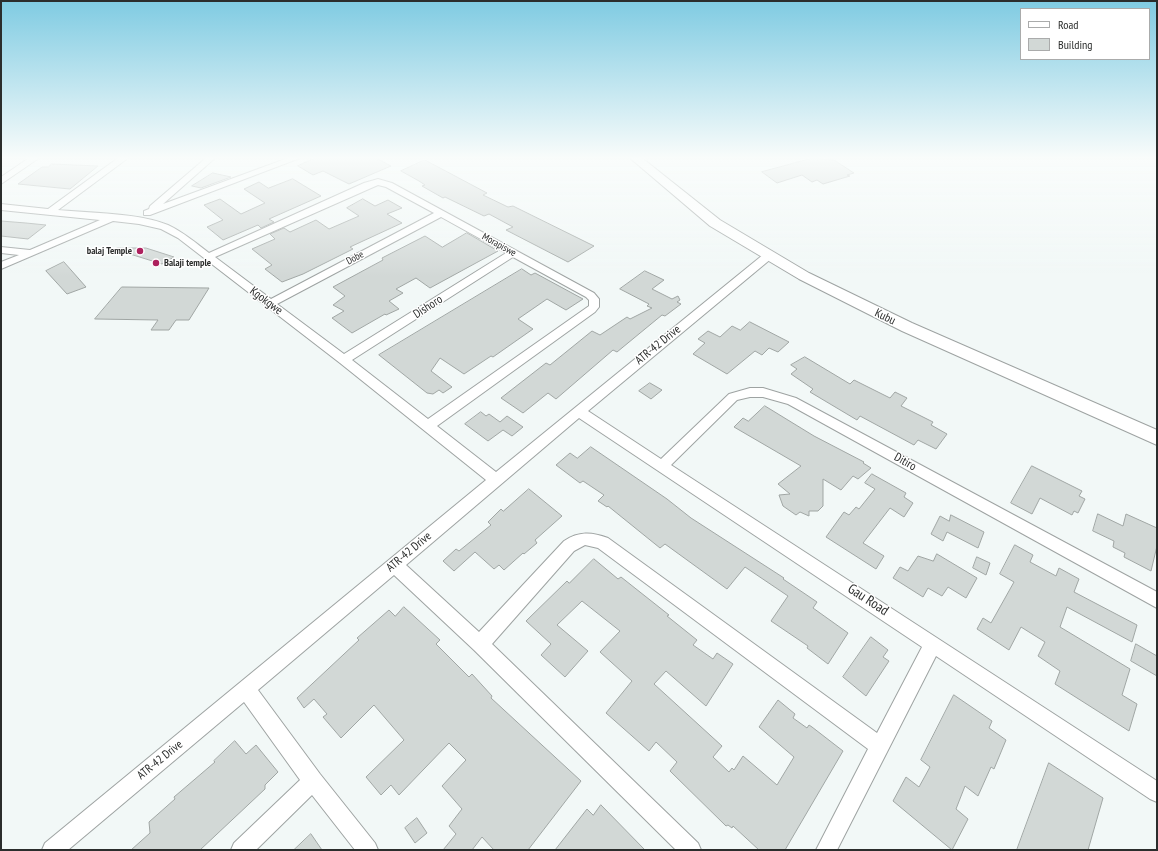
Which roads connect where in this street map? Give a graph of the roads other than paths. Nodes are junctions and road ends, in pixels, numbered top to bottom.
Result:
1 (70, 198) edge
2 (165, 198) edge
3 (193, 198) edge
4 (339, 198) edge
5 (413, 198) edge
6 (684, 198) edge
7 (1, 207) edge
8 (50, 212) junction
9 (441, 213) junction
10 (143, 217) junction
11 (111, 218) junction
12 (1, 250) edge
13 (30, 253) junction
14 (512, 253) junction
15 (768, 256) junction
16 (208, 257) junction
17 (1, 266) edge
18 (269, 304) junction
19 (344, 360) junction
20 (578, 411) junction
21 (428, 426) junction
22 (1157, 438) edge
23 (663, 465) junction
24 (495, 479) junction
25 (394, 564) junction
26 (1157, 600) edge
27 (480, 644) junction
28 (933, 644) junction
29 (246, 689) junction
30 (879, 746) junction
31 (313, 780) junction
32 (1157, 792) edge
33 (52, 850) edge
34 (241, 850) edge
35 (368, 850) edge
36 (691, 850) edge
37 (826, 850) edge

1 - 8 street
2 - 10 street
3 - 10 street
4 - 16 street, Morapiswe
5 - 9 street, Morapiswe
6 - 15 main road, Kubu
7 - 8 street, Kgokgwe
8 - 11 street, Kgokgwe
9 - 14 street, Morapiswe
9 - 18 street, Dobe
10 - 11 street, Kgokgwe
10 - 16 street, Kgokgwe
11 - 13 street
12 - 13 street
13 - 17 street
14 - 19 street, Dishoro
14 - 21 street, Morapiswe
15 - 20 street, ATR-42 Drive
15 - 22 main road, Kubu
16 - 18 street, Kgokgwe
18 - 19 street, Kgokgwe
19 - 21 street, Kgokgwe
20 - 23 street, Gau Road
20 - 24 street, ATR-42 Drive
21 - 24 street, Kgokgwe
23 - 26 street, Ditiro
23 - 28 street, Gau Road
24 - 25 street, ATR-42 Drive
25 - 27 street
25 - 29 street, ATR-42 Drive
27 - 30 street
27 - 36 street
28 - 30 street
28 - 32 street, Gau Road
29 - 31 street
29 - 33 street, ATR-42 Drive
30 - 37 street
31 - 34 street
31 - 35 street

